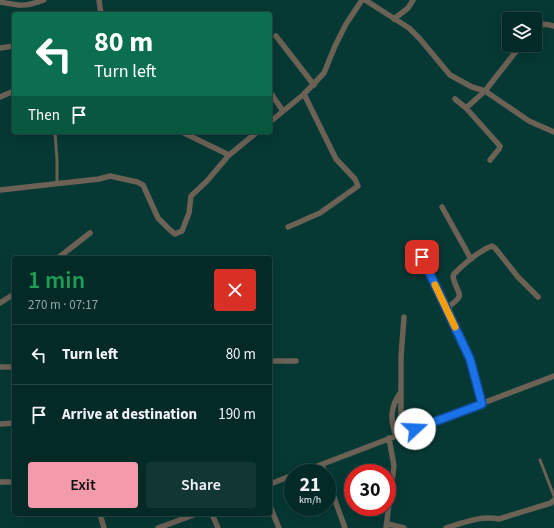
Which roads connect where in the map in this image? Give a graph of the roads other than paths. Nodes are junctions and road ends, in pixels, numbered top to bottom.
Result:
1 (44, 0) edge
2 (99, 0) edge
3 (362, 0) edge
4 (365, 0) edge
5 (413, 0) edge
6 (0, 2) edge
7 (101, 12) edge
8 (394, 20) junction
9 (542, 24) edge
10 (554, 26) edge
11 (276, 36) dead end
12 (12, 46) edge
13 (0, 48) edge
14 (516, 52) edge
15 (314, 84) junction
16 (485, 91) junction
17 (12, 92) edge
18 (304, 94) junction
19 (272, 95) edge
20 (0, 97) edge
21 (455, 99) dead end
22 (466, 108) junction
23 (283, 111) junction
24 (272, 120) edge
25 (554, 132) edge
26 (55, 134) edge
27 (186, 134) edge
28 (255, 134) edge
29 (229, 155) junction
30 (490, 160) dead end
31 (57, 184) junction
32 (0, 190) edge
33 (442, 207) dead end
34 (288, 227) dead end
35 (90, 232) dead end
36 (60, 256) edge
37 (422, 257) dead end
38 (471, 259) junction
39 (12, 295) edge
40 (538, 297) dead end
41 (0, 304) edge
42 (447, 308) junction
43 (404, 317) dead end
44 (272, 361) edge
45 (296, 361) dead end
46 (0, 367) edge
47 (12, 367) edge
48 (554, 376) edge
49 (401, 392) junction
50 (482, 404) junction
51 (12, 423) edge
52 (0, 424) edge
53 (398, 435) junction
54 (389, 438) junction
55 (540, 460) dead end
56 (322, 464) edge
57 (284, 479) edge
58 (0, 482) edge
59 (12, 482) edge
60 (272, 483) edge
61 (554, 496) edge
62 (554, 500) edge
63 (336, 503) edge
64 (272, 511) edge
65 (101, 516) edge
66 (189, 516) edge
67 (213, 516) edge
68 (387, 526) edge
69 (104, 528) edge
70 (158, 528) edge
71 (218, 528) edge
72 (279, 528) edge
73 (345, 528) edge
74 (404, 528) edge
75 (446, 528) edge

1 - 6 street
2 - 7 street
3 - 15 street
4 - 8 street
5 - 8 street
8 - 16 street
9 - 10 street
11 - 15 street
12 - 13 street
14 - 16 street
15 - 18 street
16 - 22 street
16 - 25 street
17 - 20 street
18 - 23 street
18 - 34 street
19 - 23 street
21 - 22 street
22 - 30 street
23 - 24 street
26 - 31 lane
27 - 29 street
28 - 29 street
29 - 31 street
31 - 32 street
33 - 38 street
35 - 36 street
37 - 42 street
38 - 40 street
38 - 42 street
39 - 41 street
42 - 50 street
43 - 49 street
44 - 45 street
46 - 47 street
48 - 50 street
49 - 53 street
49 - 53 street
50 - 53 street
51 - 52 street
53 - 54 street
54 - 56 street
54 - 68 street
55 - 61 lane
57 - 60 street
58 - 59 street
62 - 75 street
63 - 73 street
64 - 72 street
65 - 69 street
66 - 70 street
67 - 71 street
68 - 74 street

